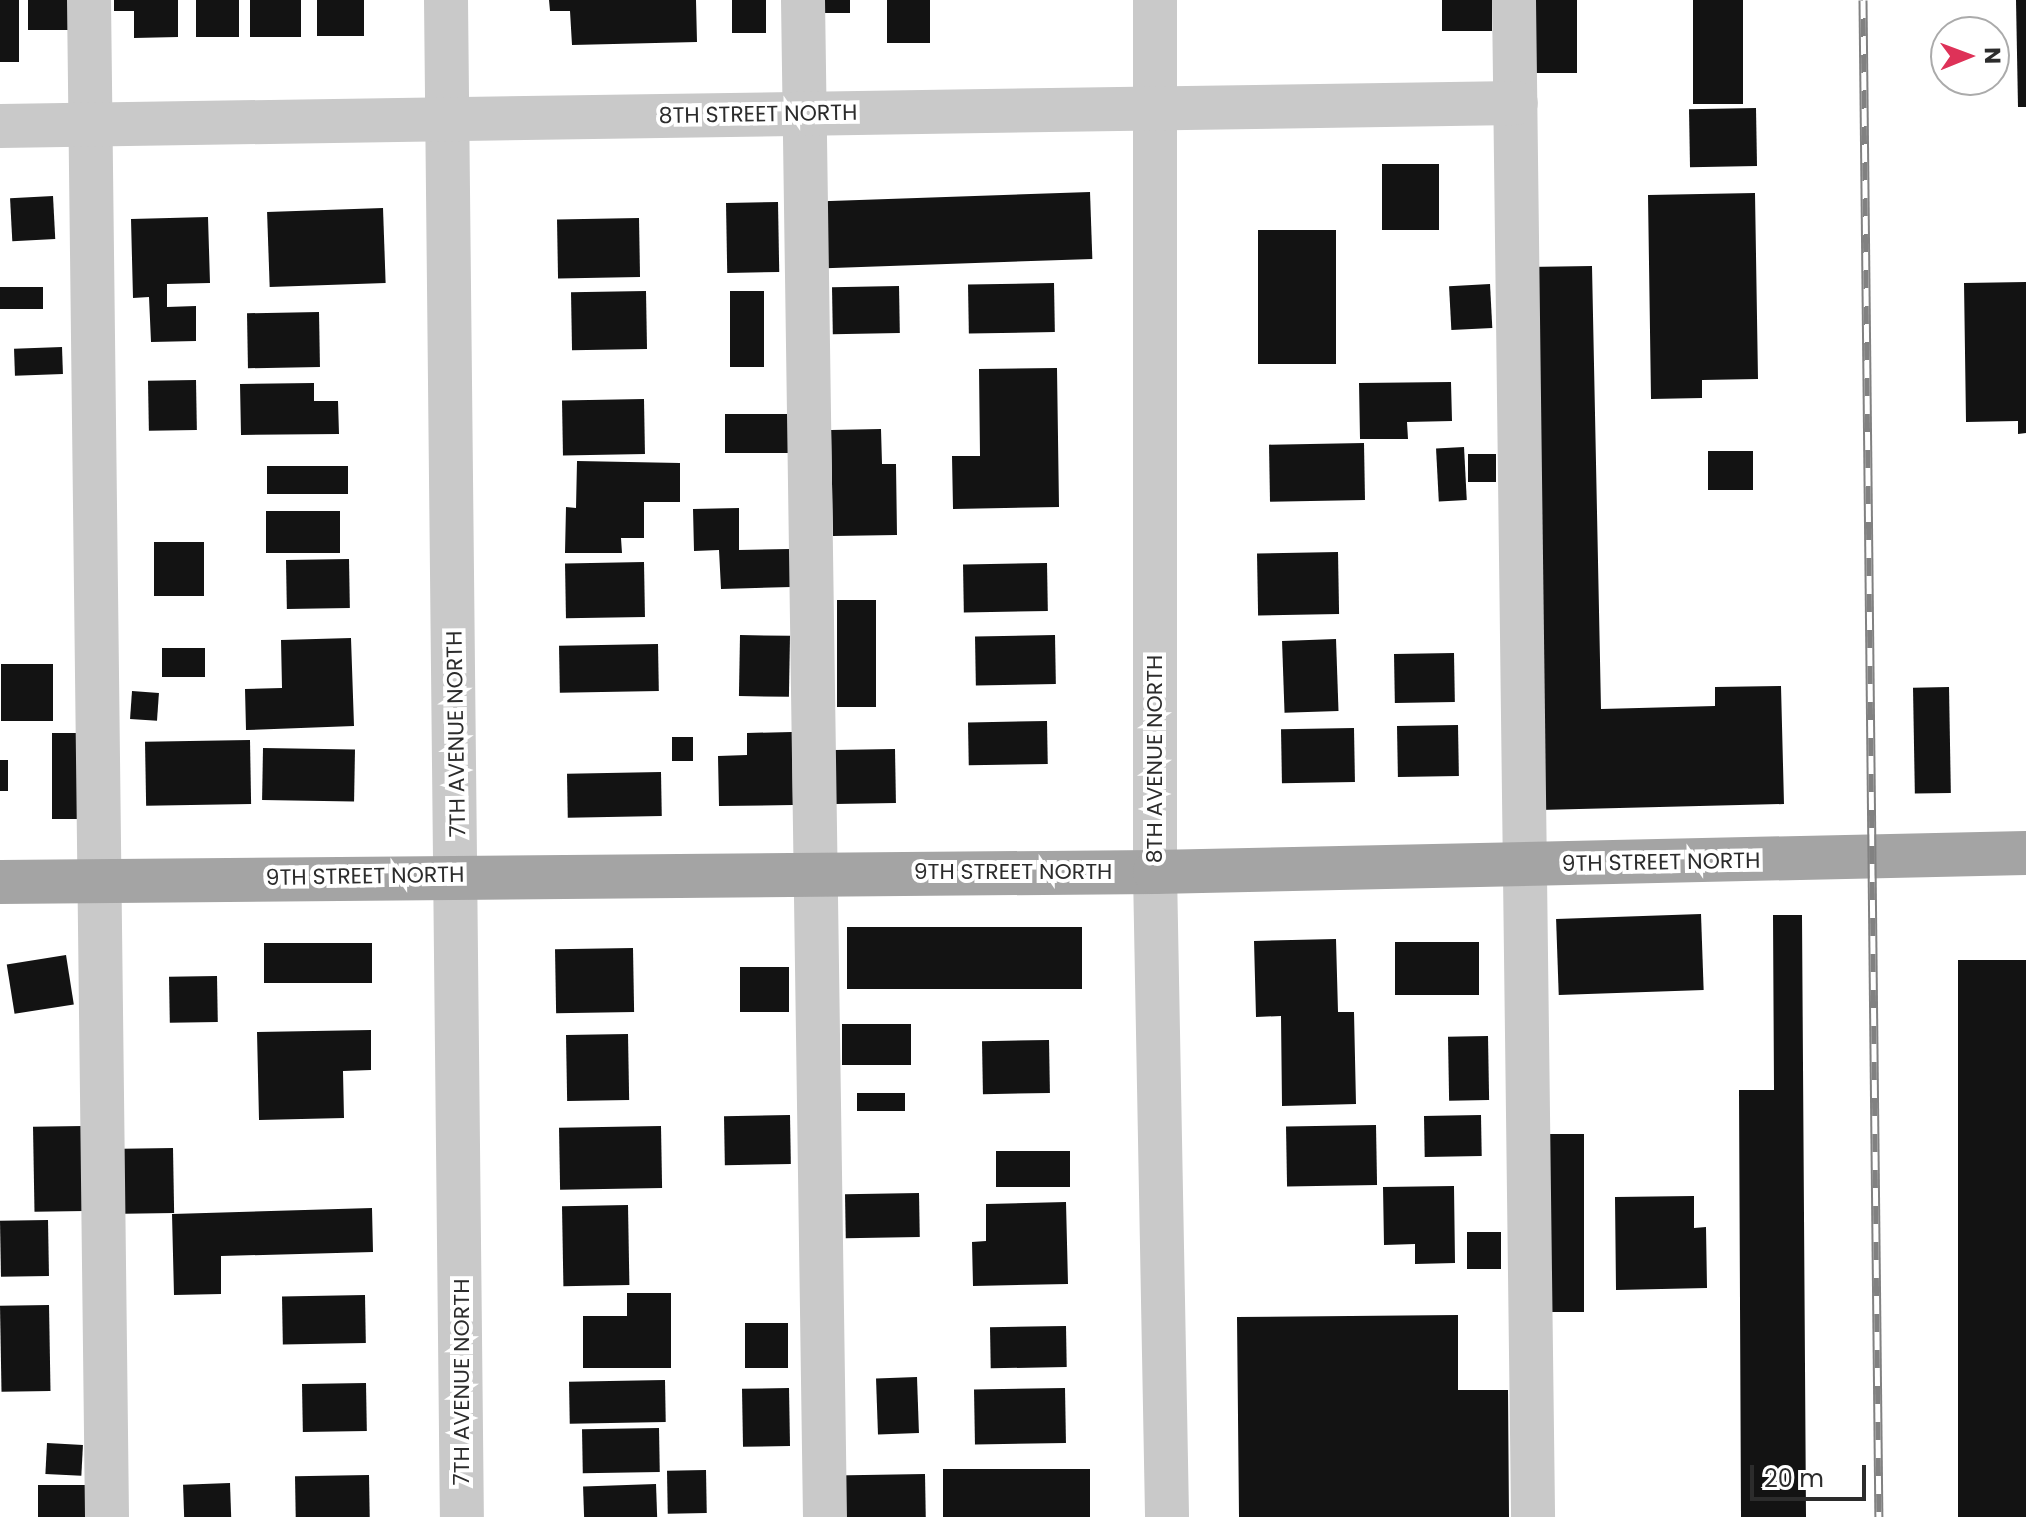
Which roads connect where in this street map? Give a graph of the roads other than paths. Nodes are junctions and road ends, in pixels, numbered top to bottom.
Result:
1 (89, 0) edge
2 (446, 0) edge
3 (803, 0) edge
4 (1155, 0) edge
5 (1514, 0) edge
6 (1516, 103) junction
7 (1156, 105) junction
8 (804, 113) junction
9 (447, 121) junction
10 (90, 124) junction
11 (0, 126) edge
12 (2026, 853) edge
13 (1526, 865) junction
14 (820, 872) junction
15 (1155, 872) junction
16 (459, 874) junction
17 (0, 882) edge
18 (103, 882) junction
19 (107, 1517) edge
20 (462, 1517) edge
21 (825, 1517) edge
22 (1167, 1517) edge
23 (1533, 1517) edge

1 - 10 street
2 - 9 street, 7TH AVENUE NORTH
3 - 8 street
4 - 7 street, 8TH AVENUE NORTH
5 - 6 street
6 - 7 street, 8TH STREET NORTH
6 - 13 street
7 - 8 street, 8TH STREET NORTH
7 - 15 street, 8TH AVENUE NORTH
8 - 9 street, 8TH STREET NORTH
8 - 14 street
9 - 10 street, 8TH STREET NORTH
9 - 16 street, 7TH AVENUE NORTH
10 - 11 street, 8TH STREET NORTH
10 - 18 street
12 - 13 main road, 9TH STREET NORTH
13 - 15 main road, 9TH STREET NORTH
13 - 23 street
14 - 15 main road, 9TH STREET NORTH
14 - 16 main road, 9TH STREET NORTH
14 - 21 street
15 - 22 street, 8TH AVENUE NORTH
16 - 18 main road, 9TH STREET NORTH
16 - 20 street, 7TH AVENUE NORTH
17 - 18 main road, 9TH STREET NORTH
18 - 19 street

